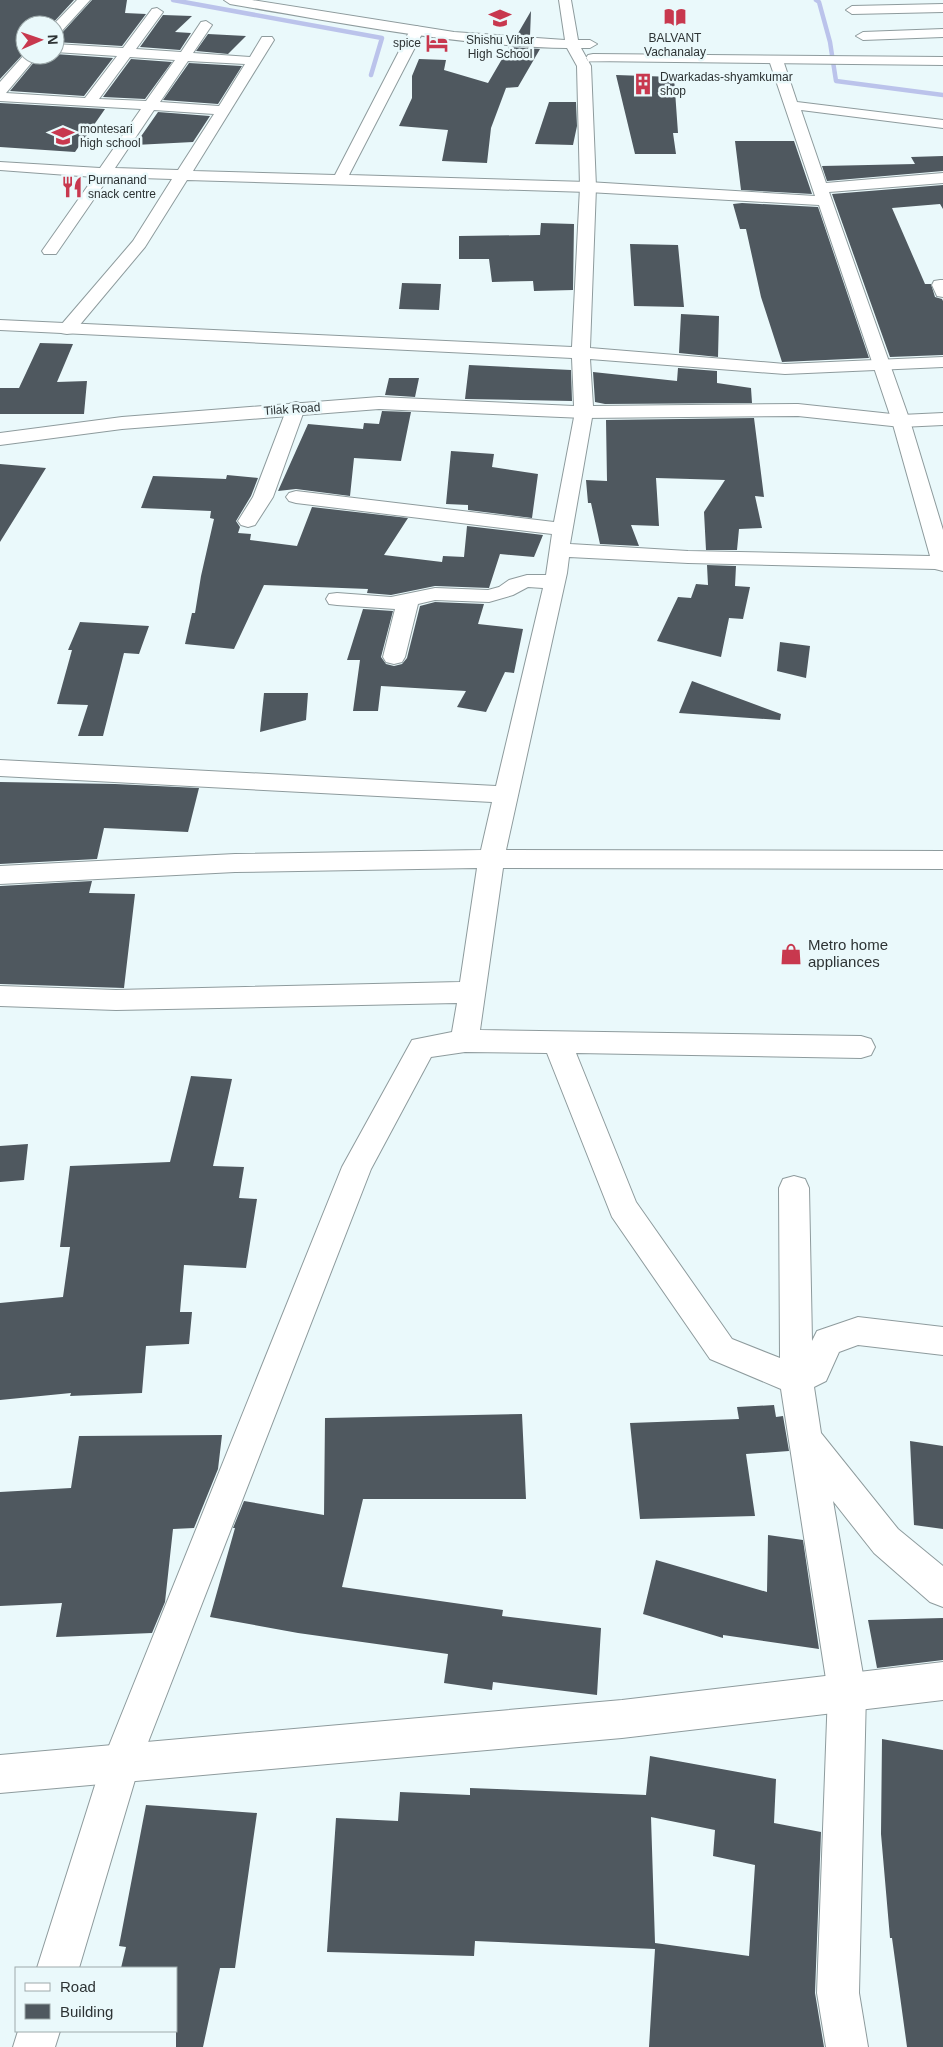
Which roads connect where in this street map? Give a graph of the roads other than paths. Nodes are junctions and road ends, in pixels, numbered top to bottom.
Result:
1 (84, 0) edge
2 (230, 0) edge
3 (270, 0) edge
4 (565, 0) edge
5 (943, 8) edge
6 (157, 12) dead end
7 (855, 18) edge
8 (65, 20) edge
9 (206, 25) dead end
10 (417, 30) junction
11 (943, 33) edge
12 (571, 39) junction
13 (267, 40) dead end
14 (65, 49) edge
15 (126, 53) junction
16 (184, 56) junction
17 (776, 60) junction
18 (854, 60) junction
19 (254, 61) junction
20 (943, 61) edge
21 (588, 62) junction
22 (22, 65) edge
23 (0, 91) edge
24 (0, 97) edge
25 (89, 102) junction
26 (792, 105) junction
27 (150, 106) junction
28 (222, 110) junction
29 (943, 124) edge
30 (0, 166) edge
31 (104, 173) junction
32 (181, 175) junction
33 (943, 178) edge
34 (340, 179) junction
35 (588, 187) junction
36 (823, 194) junction
37 (50, 251) dead end
38 (943, 285) edge
39 (943, 292) edge
40 (0, 325) edge
41 (67, 329) junction
42 (581, 353) junction
43 (943, 362) edge
44 (882, 363) junction
45 (791, 389) junction
46 (296, 408) junction
47 (584, 412) junction
48 (943, 418) edge
49 (901, 421) junction
50 (0, 440) edge
51 (296, 497) dead end
52 (248, 521) dead end
53 (561, 539) junction
54 (943, 564) edge
55 (555, 582) junction
56 (337, 599) dead end
57 (408, 600) junction
58 (394, 657) dead end
59 (0, 768) edge
60 (505, 795) junction
61 (491, 860) junction
62 (943, 860) edge
63 (0, 875) edge
64 (472, 992) junction
65 (0, 996) edge
66 (465, 1041) junction
67 (557, 1042) junction
68 (861, 1047) dead end
69 (794, 1188) dead end
70 (943, 1341) edge
71 (796, 1380) junction
72 (806, 1440) junction
73 (943, 1589) edge
74 (943, 1681) edge
75 (847, 1692) junction
76 (121, 1763) junction
77 (0, 1774) edge
78 (58, 1967) edge
79 (39, 2032) edge
80 (34, 2047) edge
81 (847, 2047) edge

1 - 8 street
2 - 10 street
3 - 12 street
4 - 12 street
5 - 7 street
6 - 15 street
7 - 11 street
7 - 18 street
9 - 16 street
10 - 12 street
10 - 34 street
12 - 21 street
12 - 21 street
13 - 19 street
14 - 15 street
15 - 16 street
15 - 25 street
16 - 19 street
16 - 27 street
17 - 18 street
17 - 21 street
17 - 26 street
18 - 20 street
19 - 28 street
21 - 35 street
22 - 23 street
24 - 25 street
25 - 27 street
26 - 29 street
26 - 36 street
27 - 28 street
27 - 31 street
28 - 32 street
30 - 31 street
31 - 32 street
31 - 37 street
32 - 34 street
32 - 41 street
33 - 36 street
34 - 35 street
35 - 36 street
35 - 42 street
36 - 44 street
38 - 39 street
40 - 41 street
41 - 42 street
42 - 45 street
42 - 47 street
43 - 44 street
44 - 45 street
44 - 49 street
45 - 47 street, Tilak Road
45 - 49 street
46 - 47 street, Tilak Road
46 - 50 street, Tilak Road
46 - 52 street
47 - 53 street
48 - 49 street
49 - 54 street
51 - 53 street
53 - 54 street
53 - 55 street
55 - 57 street
55 - 60 street
56 - 57 street
57 - 58 street
59 - 60 street
60 - 61 street
61 - 62 street
61 - 63 street
61 - 64 street
64 - 65 street
64 - 66 street
66 - 67 street
66 - 76 street
67 - 68 street
67 - 71 street
69 - 71 street
70 - 71 street
71 - 72 street
72 - 73 street
72 - 75 street
74 - 75 street
75 - 76 street
75 - 81 street
76 - 77 street
76 - 78 street
79 - 80 street

